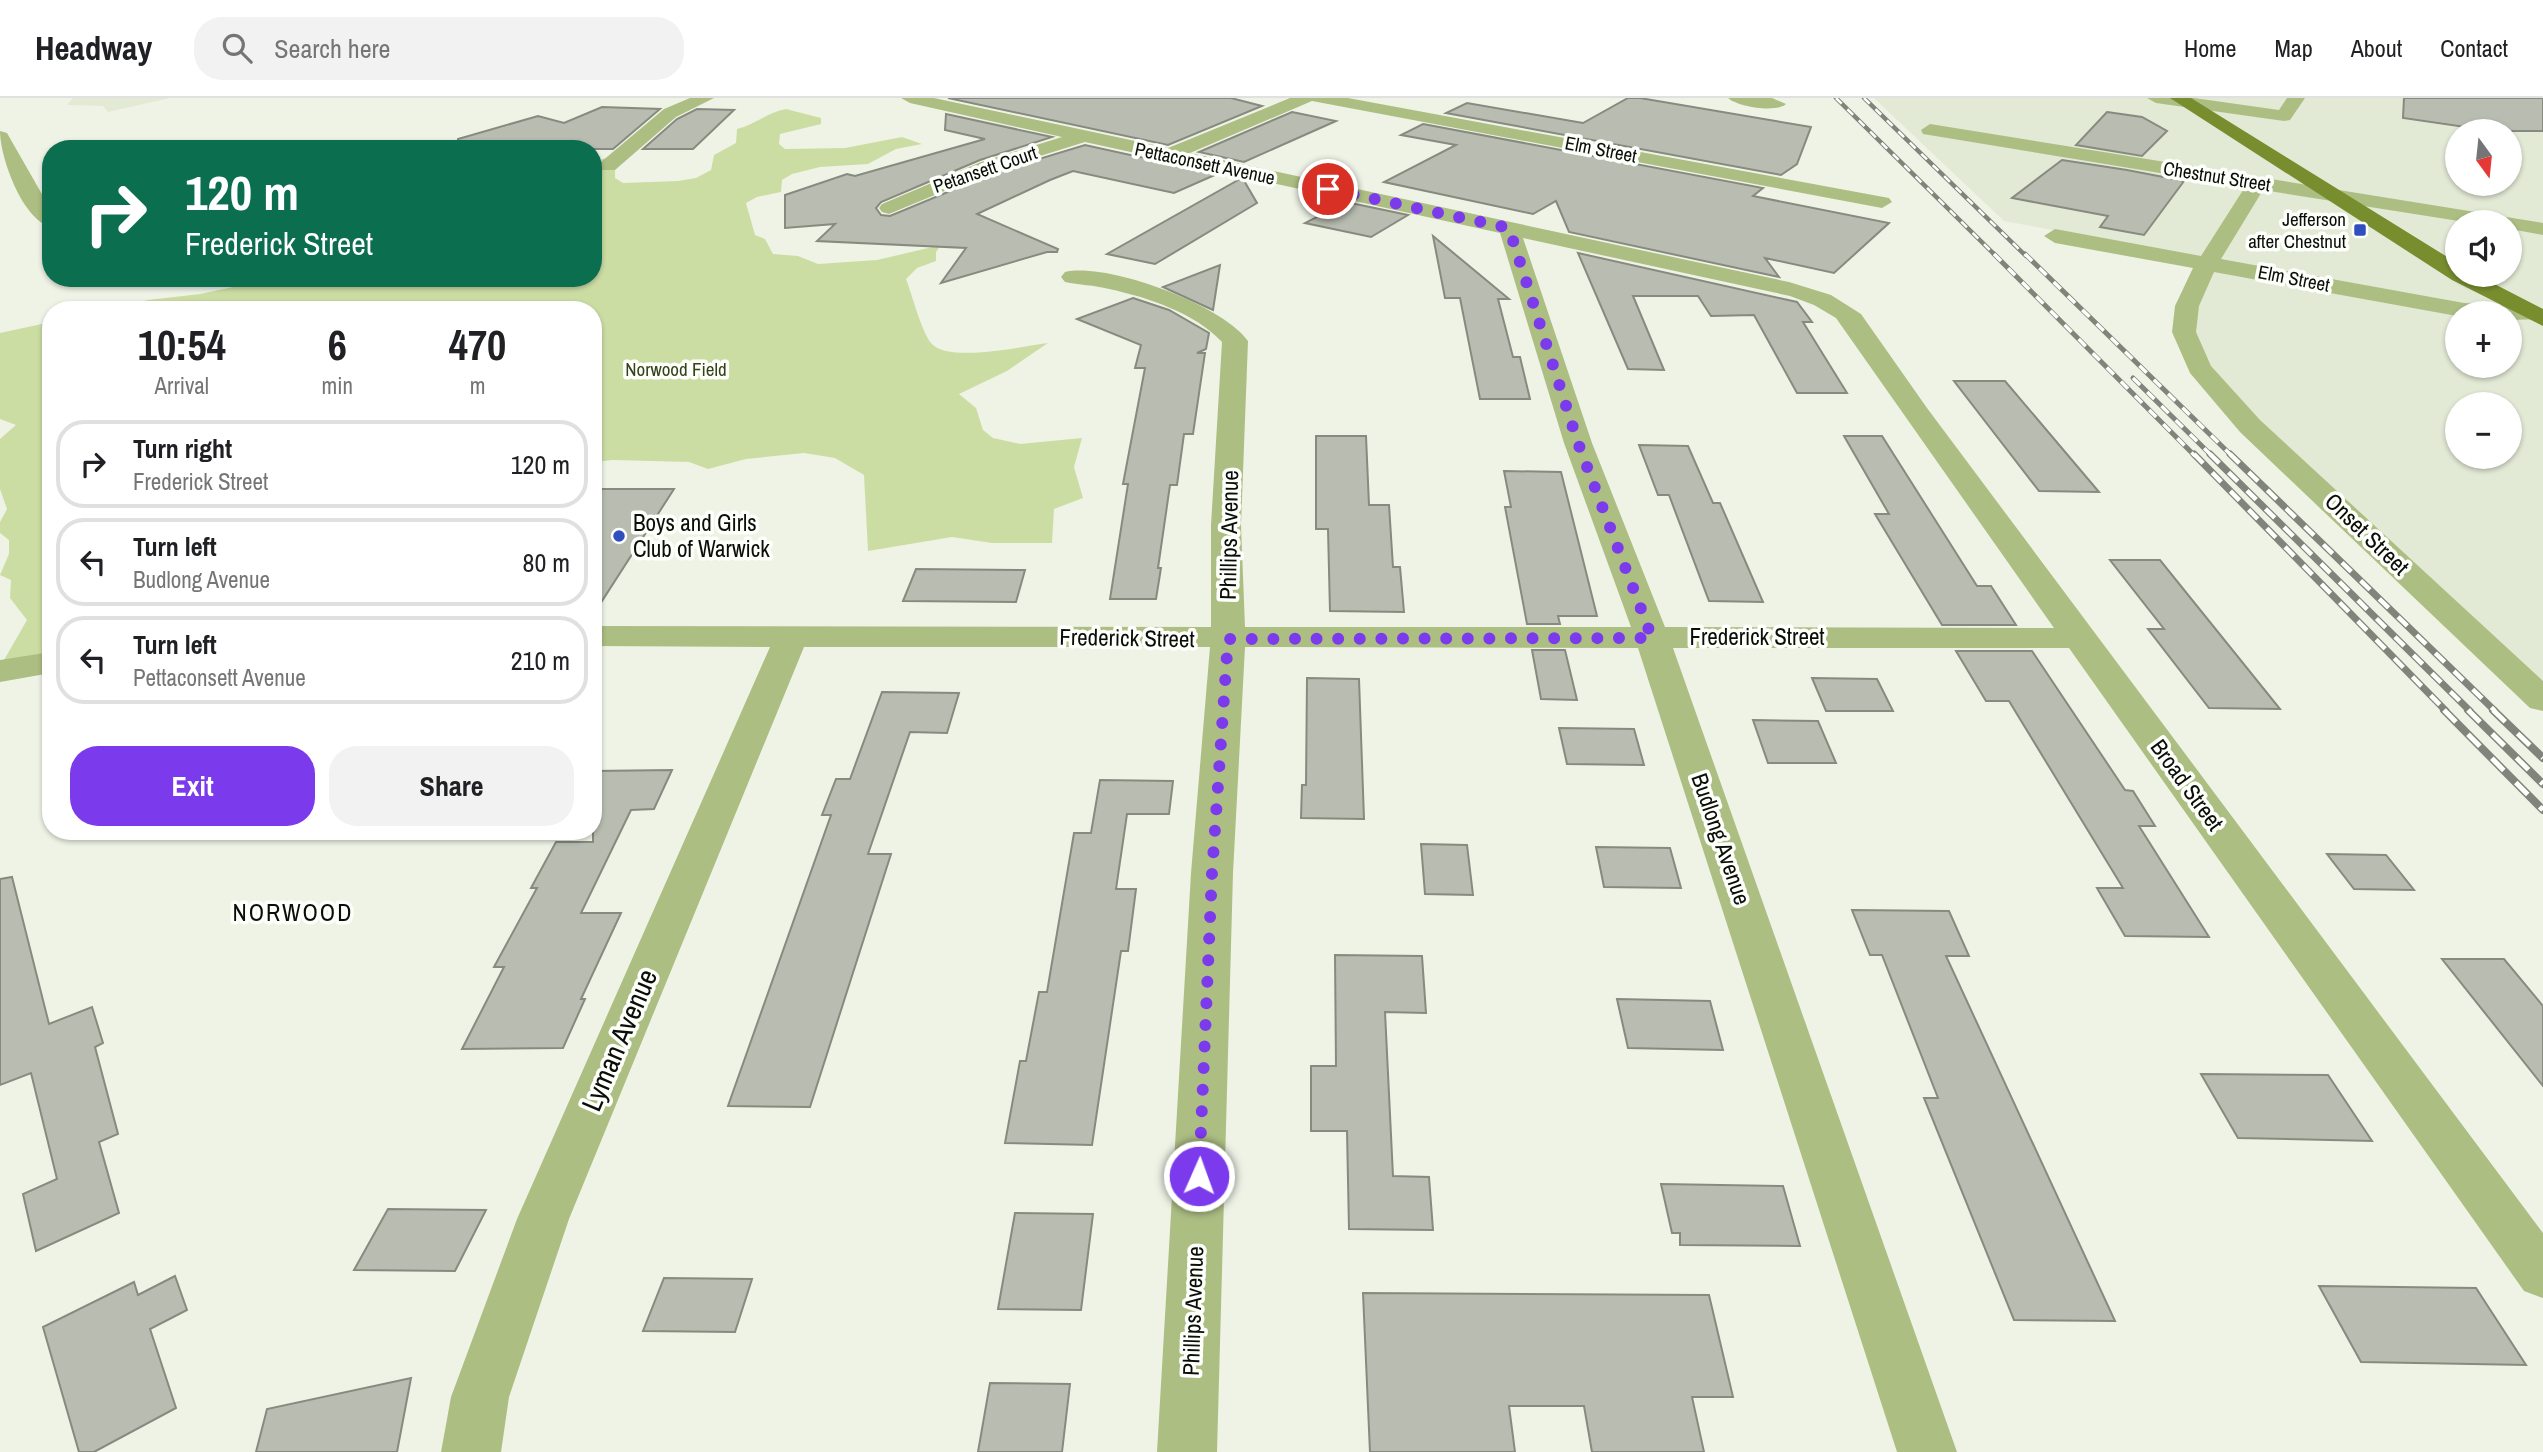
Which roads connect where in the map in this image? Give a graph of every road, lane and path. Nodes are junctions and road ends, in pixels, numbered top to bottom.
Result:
1 (705, 98) edge
2 (910, 98) edge
3 (1305, 98) edge
4 (1319, 98) edge
5 (1737, 98) edge
6 (2157, 98) edge
7 (2296, 98) edge
8 (2180, 99) edge
9 (1041, 104) dead end
10 (1777, 104) dead end
11 (1039, 126) junction
12 (1930, 130) dead end
13 (1083, 136) junction
14 (0, 137) edge
15 (1169, 155) junction
16 (608, 166) dead end
17 (2257, 183) junction
18 (2332, 195) junction
19 (1882, 202) dead end
20 (889, 208) dead end
21 (42, 210) edge
22 (2445, 213) edge
23 (2522, 225) edge
24 (1509, 228) junction
25 (2543, 229) edge
26 (2055, 236) dead end
27 (2209, 262) junction
28 (2445, 266) edge
29 (1073, 277) dead end
30 (2482, 287) edge
31 (1828, 300) joint
32 (2538, 317) edge
33 (602, 636) edge
34 (791, 637) junction
35 (1652, 638) junction
36 (2081, 638) junction
37 (1228, 639) junction
38 (42, 664) edge
39 (0, 671) edge
40 (2543, 700) edge
41 (2543, 1275) edge
42 (471, 1452) edge
43 (1187, 1452) edge
44 (1927, 1452) edge

1 - 16 street
2 - 11 street, Pettaconsett Avenue
3 - 15 street
4 - 19 street, Elm Street
5 - 10 street
6 - 8 street
7 - 8 street
8 - 18 main road
9 - 11 street
11 - 13 street, Pettaconsett Avenue
12 - 17 street, Chestnut Street
13 - 15 street, Pettaconsett Avenue
13 - 20 street, Petansett Court
14 - 21 street
15 - 24 street, Pettaconsett Avenue
17 - 18 street, Chestnut Street
17 - 27 street, Onset Street
18 - 22 street, Chestnut Street
18 - 28 main road
23 - 25 street
24 - 31 street, Pettaconsett Avenue
24 - 35 street, Budlong Avenue
26 - 27 street, Elm Street
27 - 32 street, Elm Street
27 - 40 street, Onset Street
29 - 37 street, Phillips Avenue
30 - 32 main road
31 - 36 street, Broad Street
33 - 34 street, Frederick Street
34 - 37 street, Frederick Street
34 - 42 street, Lyman Avenue
35 - 36 street, Frederick Street
35 - 37 street, Frederick Street
35 - 44 street, Budlong Avenue
36 - 41 street, Broad Street
37 - 43 street, Phillips Avenue
38 - 39 street

